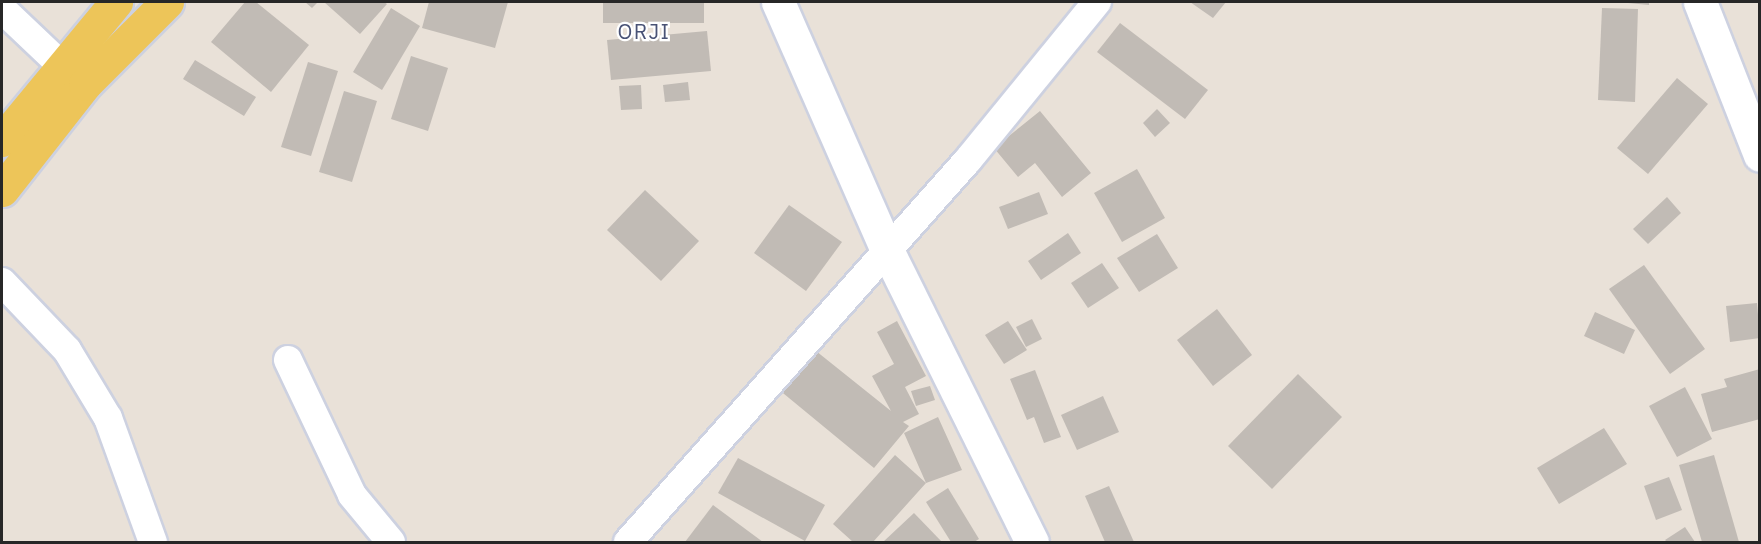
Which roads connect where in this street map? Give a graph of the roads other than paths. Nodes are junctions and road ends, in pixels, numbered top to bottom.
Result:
1 (116, 2) edge
2 (167, 2) edge
3 (778, 2) edge
4 (1097, 2) edge
5 (1700, 2) edge
6 (2, 9) edge
7 (61, 65) junction
8 (2, 140) edge
9 (1760, 156) edge
10 (2, 190) edge
11 (886, 248) junction
12 (2, 282) edge
13 (288, 360) dead end
14 (153, 543) edge
15 (391, 543) edge
16 (628, 543) edge
17 (1032, 543) edge

1 - 7 main road
2 - 10 main road
3 - 11 main road
4 - 11 street
5 - 9 main road
6 - 7 street
7 - 8 main road
11 - 16 street
11 - 17 main road
12 - 14 street
13 - 15 street

